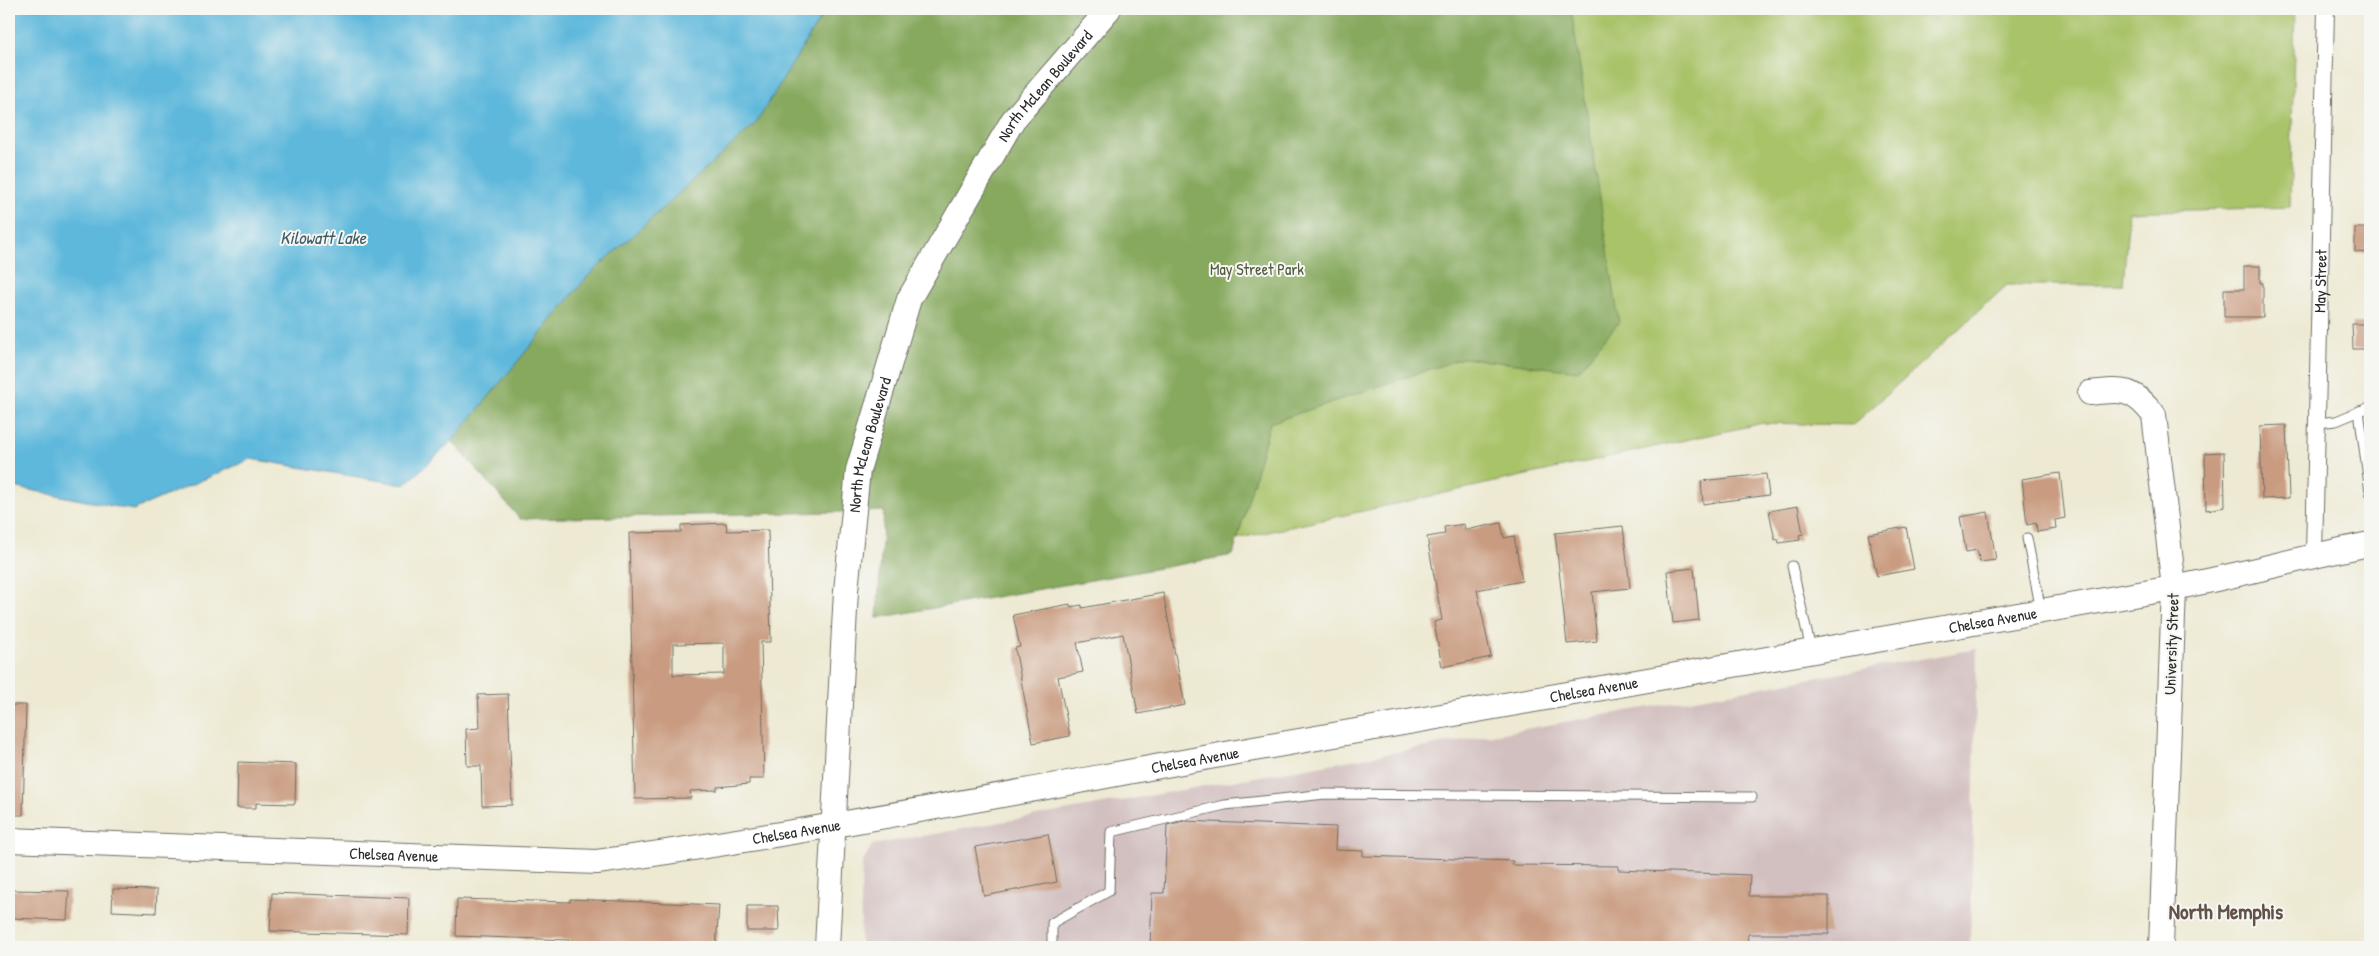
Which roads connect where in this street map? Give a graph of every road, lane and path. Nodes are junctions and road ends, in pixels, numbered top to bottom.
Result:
1 (1109, 9) edge
2 (2326, 9) edge
3 (2090, 393) dead end
4 (2370, 406) edge
5 (2359, 411) junction
6 (2317, 423) junction
7 (2370, 492) edge
8 (2027, 538) dead end
9 (2370, 544) edge
10 (2314, 555) junction
11 (1792, 566) dead end
12 (2174, 588) junction
13 (2041, 611) junction
14 (1811, 651) junction
15 (1752, 797) dead end
16 (834, 824) junction
17 (9, 840) edge
18 (827, 947) edge
19 (1052, 947) edge
20 (2161, 947) edge

1 - 16 main road, North McLean Boulevard
2 - 6 street, May Street
3 - 12 main road, University Street
4 - 5 lane
5 - 6 lane
5 - 7 lane
6 - 10 street, May Street
8 - 13 lane
9 - 10 main road, Chelsea Avenue
10 - 12 main road, Chelsea Avenue
11 - 14 lane
12 - 13 main road, Chelsea Avenue
12 - 20 main road, University Street
13 - 14 main road, Chelsea Avenue
14 - 16 main road, Chelsea Avenue
15 - 19 lane
16 - 17 main road, Chelsea Avenue
16 - 18 main road, North McLean Boulevard

